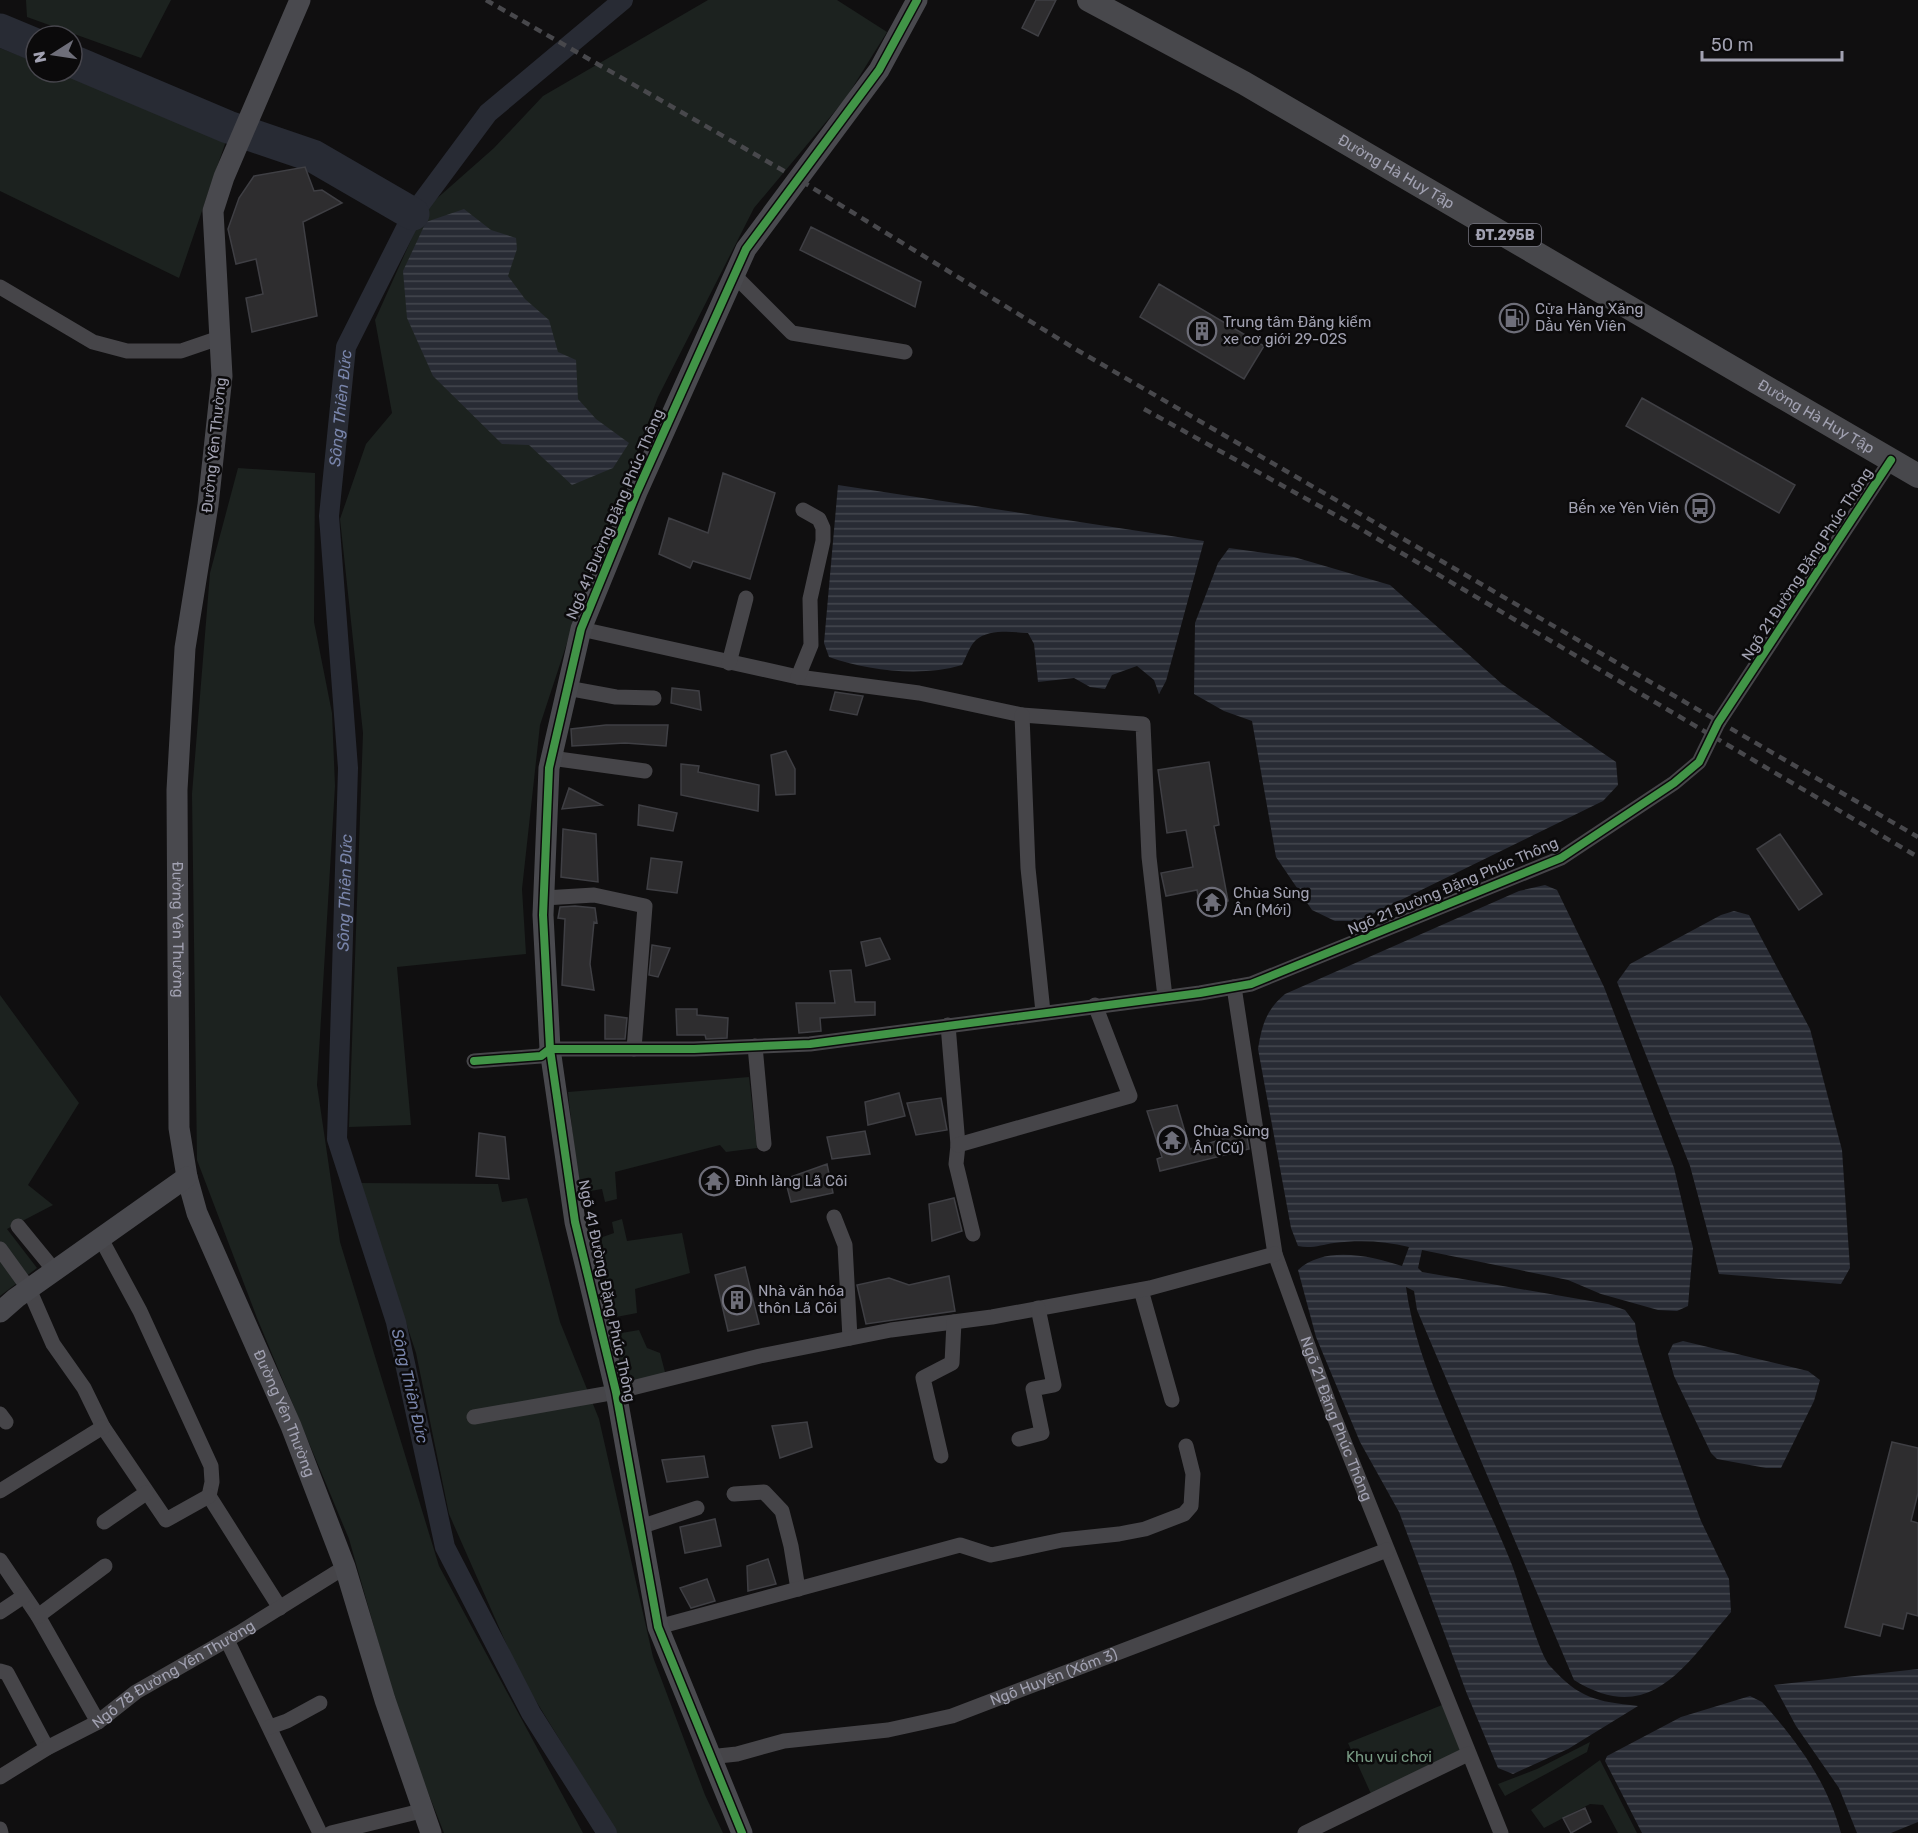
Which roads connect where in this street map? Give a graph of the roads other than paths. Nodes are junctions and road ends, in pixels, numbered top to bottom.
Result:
1 (300, 0) edge
2 (917, 0) edge
3 (1089, 0) edge
4 (1114, 6) edge
5 (734, 275) junction
6 (0, 287) edge
7 (219, 338) junction
8 (904, 352) dead end
9 (1892, 460) junction
10 (1918, 476) edge
11 (803, 510) dead end
12 (746, 598) dead end
13 (581, 629) junction
14 (729, 663) junction
15 (798, 676) junction
16 (567, 688) junction
17 (654, 698) dead end
18 (1022, 716) junction
19 (551, 758) junction
20 (645, 771) dead end
21 (544, 898) junction
22 (1234, 987) junction
23 (1166, 997) junction
24 (1095, 1005) junction
25 (1043, 1012) junction
26 (948, 1025) junction
27 (755, 1046) junction
28 (550, 1049) junction
29 (634, 1049) junction
30 (474, 1061) dead end
31 (764, 1144) dead end
32 (958, 1145) junction
33 (187, 1177) junction
34 (834, 1217) dead end
35 (18, 1226) dead end
36 (973, 1234) dead end
37 (100, 1237) junction
38 (0, 1249) edge
39 (1275, 1254) junction
40 (54, 1270) junction
41 (29, 1288) junction
42 (1141, 1290) junction
43 (1038, 1308) junction
44 (0, 1312) edge
45 (954, 1322) junction
46 (850, 1338) junction
47 (616, 1392) junction
48 (1172, 1400) dead end
49 (474, 1417) dead end
50 (104, 1427) junction
51 (1019, 1439) dead end
52 (1186, 1446) dead end
53 (941, 1456) dead end
54 (0, 1491) edge
55 (146, 1492) junction
56 (734, 1494) dead end
57 (209, 1496) junction
58 (697, 1508) dead end
59 (104, 1522) dead end
60 (640, 1527) junction
61 (1387, 1550) junction
62 (0, 1560) edge
63 (105, 1566) dead end
64 (345, 1567) junction
65 (798, 1589) junction
66 (24, 1596) junction
67 (280, 1608) junction
68 (0, 1612) edge
69 (38, 1616) junction
70 (658, 1627) junction
71 (227, 1640) junction
72 (0, 1671) edge
73 (320, 1702) dead end
74 (98, 1722) junction
75 (270, 1727) junction
76 (47, 1748) junction
77 (1468, 1754) junction
78 (709, 1757) junction
79 (0, 1777) edge
80 (425, 1810) junction
81 (320, 1833) edge
82 (331, 1833) edge
83 (431, 1833) edge
84 (742, 1833) edge
85 (1305, 1833) edge
86 (1501, 1833) edge

1 - 7 main road, Đường Yên Thường
2 - 5 main road, Ngõ 41 Đường Đặng Phúc Thông
3 - 4 main road, Đường Hà Huy Tập / ĐT.295B
4 - 9 main road, Đường Hà Huy Tập / ĐT.295B
5 - 8 street
5 - 13 main road, Ngõ 41 Đường Đặng Phúc Thông
6 - 7 street
7 - 33 main road, Đường Yên Thường
9 - 10 main road, Đường Hà Huy Tập / ĐT.295B
9 - 22 street, Ngõ 21 Đường Đặng Phúc Thông
11 - 15 street
12 - 14 street
13 - 14 street
13 - 16 main road, Ngõ 41 Đường Đặng Phúc Thông
14 - 15 street
15 - 18 street
16 - 17 street
16 - 19 main road, Ngõ 41 Đường Đặng Phúc Thông
18 - 23 street
18 - 25 street
19 - 20 street
19 - 21 main road, Ngõ 41 Đường Đặng Phúc Thông
21 - 28 main road, Ngõ 41 Đường Đặng Phúc Thông
21 - 29 street
22 - 23 street, Ngõ 21 Đường Đặng Phúc Thông
22 - 39 street, Ngõ 21 Đặng Phúc Thông
23 - 24 street, Ngõ 21 Đường Đặng Phúc Thông
24 - 25 street, Ngõ 21 Đường Đặng Phúc Thông
24 - 32 street
25 - 26 street, Ngõ 21 Đường Đặng Phúc Thông
26 - 27 street, Ngõ 21 Đường Đặng Phúc Thông
26 - 32 street
27 - 29 street, Ngõ 21 Đường Đặng Phúc Thông
27 - 31 street
28 - 29 street, Ngõ 21 Đường Đặng Phúc Thông
28 - 30 street, Ngõ 21 Đường Đặng Phúc Thông
28 - 47 main road, Ngõ 41 Đường Đặng Phúc Thông
32 - 36 street
33 - 37 main road
33 - 64 main road, Đường Yên Thường
34 - 46 street
35 - 40 street
37 - 40 main road
37 - 57 street
38 - 41 street
39 - 42 street
39 - 61 street, Ngõ 21 Đặng Phúc Thông
40 - 41 main road
41 - 44 main road
41 - 50 street
42 - 43 street
42 - 48 street
43 - 45 street
43 - 51 street
45 - 46 street
45 - 53 street
46 - 47 street
47 - 49 street
47 - 60 main road, Ngõ 41 Đường Đặng Phúc Thông
50 - 54 street
50 - 55 street
52 - 65 street
55 - 57 street
55 - 59 street
56 - 65 street
57 - 67 street
58 - 60 street
60 - 70 main road, Ngõ 41 Đường Đặng Phúc Thông
61 - 77 street, Ngõ 21 Đặng Phúc Thông
61 - 78 street, Ngõ Huyện (Xóm 3)
62 - 66 street
63 - 69 street
64 - 67 street, Ngõ 78 Đường Yên Thường
64 - 80 main road, Đường Yên Thường
65 - 70 street
66 - 68 street
66 - 69 street
67 - 71 street, Ngõ 78 Đường Yên Thường
69 - 74 street
70 - 78 main road, Ngõ 41 Đường Đặng Phúc Thông
71 - 74 street, Ngõ 78 Đường Yên Thường
71 - 75 street
72 - 76 street
73 - 75 street
74 - 76 street, Ngõ 78 Đường Yên Thường
75 - 81 street
76 - 79 street, Ngõ 78 Đường Yên Thường
77 - 85 street
77 - 86 street, Ngõ 21 Đặng Phúc Thông
78 - 84 main road, Ngõ 41 Đường Đặng Phúc Thông
80 - 82 street
80 - 83 main road, Đường Yên Thường

